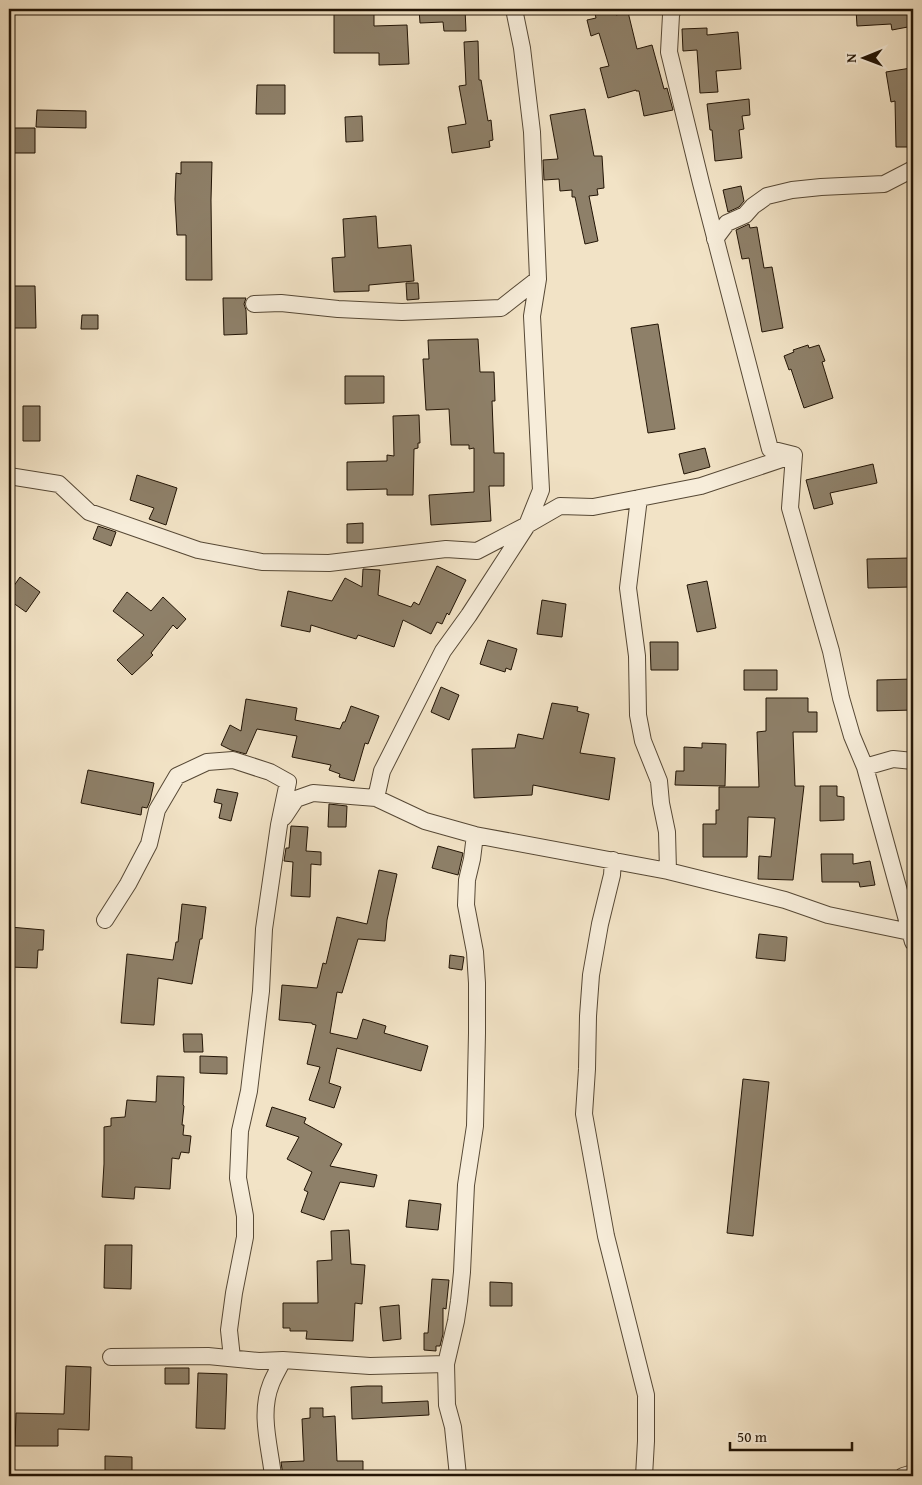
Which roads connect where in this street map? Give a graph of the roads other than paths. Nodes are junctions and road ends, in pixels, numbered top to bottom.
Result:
1 (514, 9) edge
2 (671, 11) edge
3 (913, 169) edge
4 (715, 240) junction
5 (538, 279) junction
6 (254, 304) dead end
7 (794, 455) junction
8 (9, 476) edge
9 (638, 498) junction
10 (528, 525) junction
11 (913, 761) edge
12 (865, 767) junction
13 (376, 798) junction
14 (279, 825) junction
15 (475, 835) junction
16 (613, 860) junction
17 (668, 871) junction
18 (105, 920) dead end
19 (912, 937) edge
20 (111, 1357) dead end
21 (232, 1358) junction
22 (283, 1360) junction
23 (446, 1364) junction
24 (913, 1473) edge
25 (273, 1476) edge
26 (458, 1476) edge
27 (644, 1476) edge
28 (902, 1476) edge

1 - 5 street
2 - 4 street
3 - 4 street
4 - 7 street
5 - 6 street
5 - 10 street
7 - 9 street
7 - 12 street
8 - 10 street
9 - 10 street
9 - 17 street
10 - 13 street
11 - 12 street
12 - 19 street
13 - 14 street
13 - 15 street
14 - 18 street
14 - 21 street
15 - 16 street
15 - 23 street
16 - 17 street
16 - 27 street
17 - 19 street
20 - 21 street
21 - 22 street
22 - 23 street
22 - 25 street
23 - 26 street
24 - 28 street

